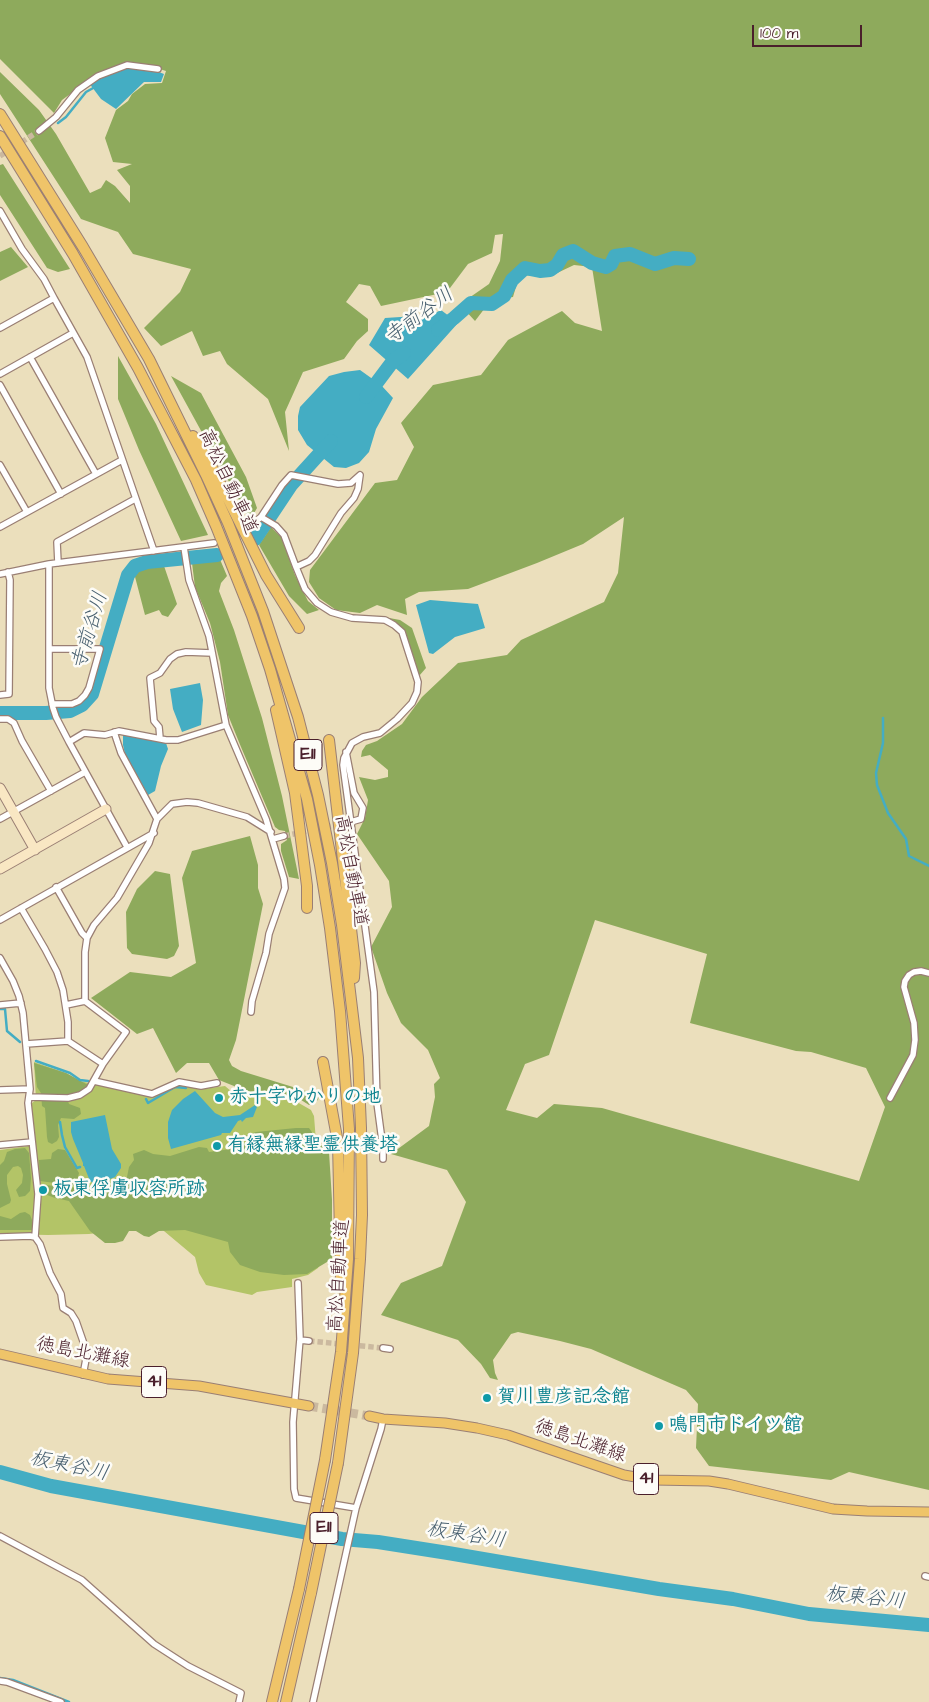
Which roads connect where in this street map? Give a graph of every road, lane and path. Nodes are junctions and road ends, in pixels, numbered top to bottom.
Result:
1 (158, 69) dead end
2 (0, 114) edge
3 (39, 131) tunnel mouth
4 (0, 136) edge
5 (0, 211) edge
6 (54, 298) junction
7 (0, 328) edge
8 (73, 333) junction
9 (30, 357) junction
10 (149, 359) junction
11 (0, 374) edge
12 (0, 385) edge
13 (122, 460) junction
14 (0, 465) edge
15 (96, 474) junction
16 (61, 494) junction
17 (135, 498) junction
18 (27, 512) junction
19 (263, 517) junction
20 (250, 526) dead end
21 (0, 527) edge
22 (214, 543) dead end
23 (184, 550) junction
24 (154, 551) junction
25 (58, 563) junction
26 (49, 564) junction
27 (296, 567) junction
28 (8, 572) junction
29 (0, 574) edge
30 (299, 628) dead end
31 (50, 649) junction
32 (212, 653) junction
33 (270, 669) junction
34 (0, 694) edge
35 (53, 706) junction
36 (0, 719) edge
37 (226, 725) junction
38 (114, 732) junction
39 (160, 738) junction
40 (329, 740) dead end
41 (69, 742) junction
42 (346, 752) junction
43 (85, 772) junction
44 (0, 788) edge
45 (51, 791) junction
46 (106, 809) junction
47 (14, 812) junction
48 (0, 819) edge
49 (157, 819) junction
50 (354, 821) dead end
51 (271, 832) junction
52 (154, 833) junction
53 (284, 836) tunnel mouth
54 (273, 839) junction
55 (128, 847) junction
56 (34, 850) junction
57 (0, 869) edge
58 (56, 888) junction
59 (21, 908) junction
60 (307, 908) dead end
61 (0, 920) edge
62 (87, 938) junction
63 (0, 958) edge
64 (929, 973) edge
65 (84, 1001) junction
66 (21, 1003) junction
67 (0, 1005) edge
68 (66, 1005) junction
69 (353, 1009) junction
70 (251, 1012) dead end
71 (68, 1040) junction
72 (26, 1044) junction
73 (323, 1062) dead end
74 (103, 1064) junction
75 (94, 1081) junction
76 (217, 1083) dead end
77 (30, 1089) junction
78 (0, 1090) edge
79 (28, 1098) junction
80 (890, 1098) dead end
81 (32, 1142) junction
82 (0, 1145) edge
83 (383, 1159) dead end
84 (0, 1236) edge
85 (34, 1238) junction
86 (298, 1283) dead end
87 (300, 1340) junction
88 (309, 1341) tunnel mouth
89 (383, 1348) tunnel mouth
90 (390, 1349) dead end
91 (341, 1352) junction
92 (0, 1354) edge
93 (83, 1375) junction
94 (295, 1403) junction
95 (309, 1406) tunnel mouth
96 (369, 1416) tunnel mouth
97 (383, 1419) junction
98 (355, 1510) junction
99 (929, 1512) edge
100 (0, 1536) edge
101 (0, 1682) edge
102 (61, 1702) edge
103 (239, 1702) edge
104 (272, 1702) edge
105 (286, 1702) edge
106 (313, 1702) edge

1 - 3 street
2 - 10 highway, 高松自動車道 / E11
4 - 33 highway, 高松自動車道 / E11
5 - 6 street
6 - 7 street
6 - 8 street
8 - 9 street
8 - 13 street
9 - 11 street
9 - 15 street
10 - 30 highway
10 - 69 highway, 高松自動車道 / E11
12 - 16 street
13 - 15 street
13 - 17 street
14 - 18 street
15 - 16 street
16 - 18 street
17 - 24 street
17 - 25 street
18 - 21 street
19 - 20 street
19 - 27 street
19 - 27 street
22 - 23 street
23 - 24 street
23 - 32 street
24 - 25 street
25 - 26 street
26 - 28 street
26 - 31 street
27 - 42 street
28 - 29 street
28 - 34 street
31 - 35 street
31 - 35 street
32 - 37 street
32 - 39 street
33 - 60 highway
33 - 91 highway, 高松自動車道 / E11
35 - 41 street
36 - 45 street
37 - 39 street
37 - 51 street
38 - 39 street
38 - 41 street
38 - 49 street
40 - 69 highway
41 - 43 street
42 - 50 street
42 - 83 street
43 - 45 street
43 - 46 street
44 - 47 street
45 - 47 street
46 - 55 street
46 - 56 street
47 - 48 street
47 - 56 street
49 - 51 street
49 - 52 street
51 - 54 street
52 - 55 street
52 - 62 street
53 - 54 street
54 - 70 street
55 - 58 street
56 - 57 street
58 - 59 street
58 - 62 street
59 - 61 street
59 - 68 street
62 - 65 street
63 - 66 street
64 - 80 street
65 - 68 street
65 - 74 street
66 - 67 street
66 - 72 street
68 - 71 street
69 - 105 highway, 高松自動車道 / E11, bridge
71 - 72 street
71 - 74 street
72 - 77 street
73 - 91 highway
74 - 75 street
75 - 76 street
75 - 79 street
77 - 78 street
77 - 79 street
79 - 81 street
81 - 82 street
81 - 85 street
84 - 85 street
85 - 93 street
86 - 87 street
87 - 88 street
87 - 94 street
89 - 90 street
91 - 104 highway, 高松自動車道 / E11, bridge
92 - 93 main road, 徳島北灘線 / 41
93 - 94 main road, 徳島北灘線 / 41
94 - 95 main road, 徳島北灘線 / 41
94 - 98 street
96 - 97 main road, 徳島北灘線 / 41
97 - 98 street
97 - 99 main road, 徳島北灘線 / 41
98 - 106 street
100 - 103 street
101 - 102 street

